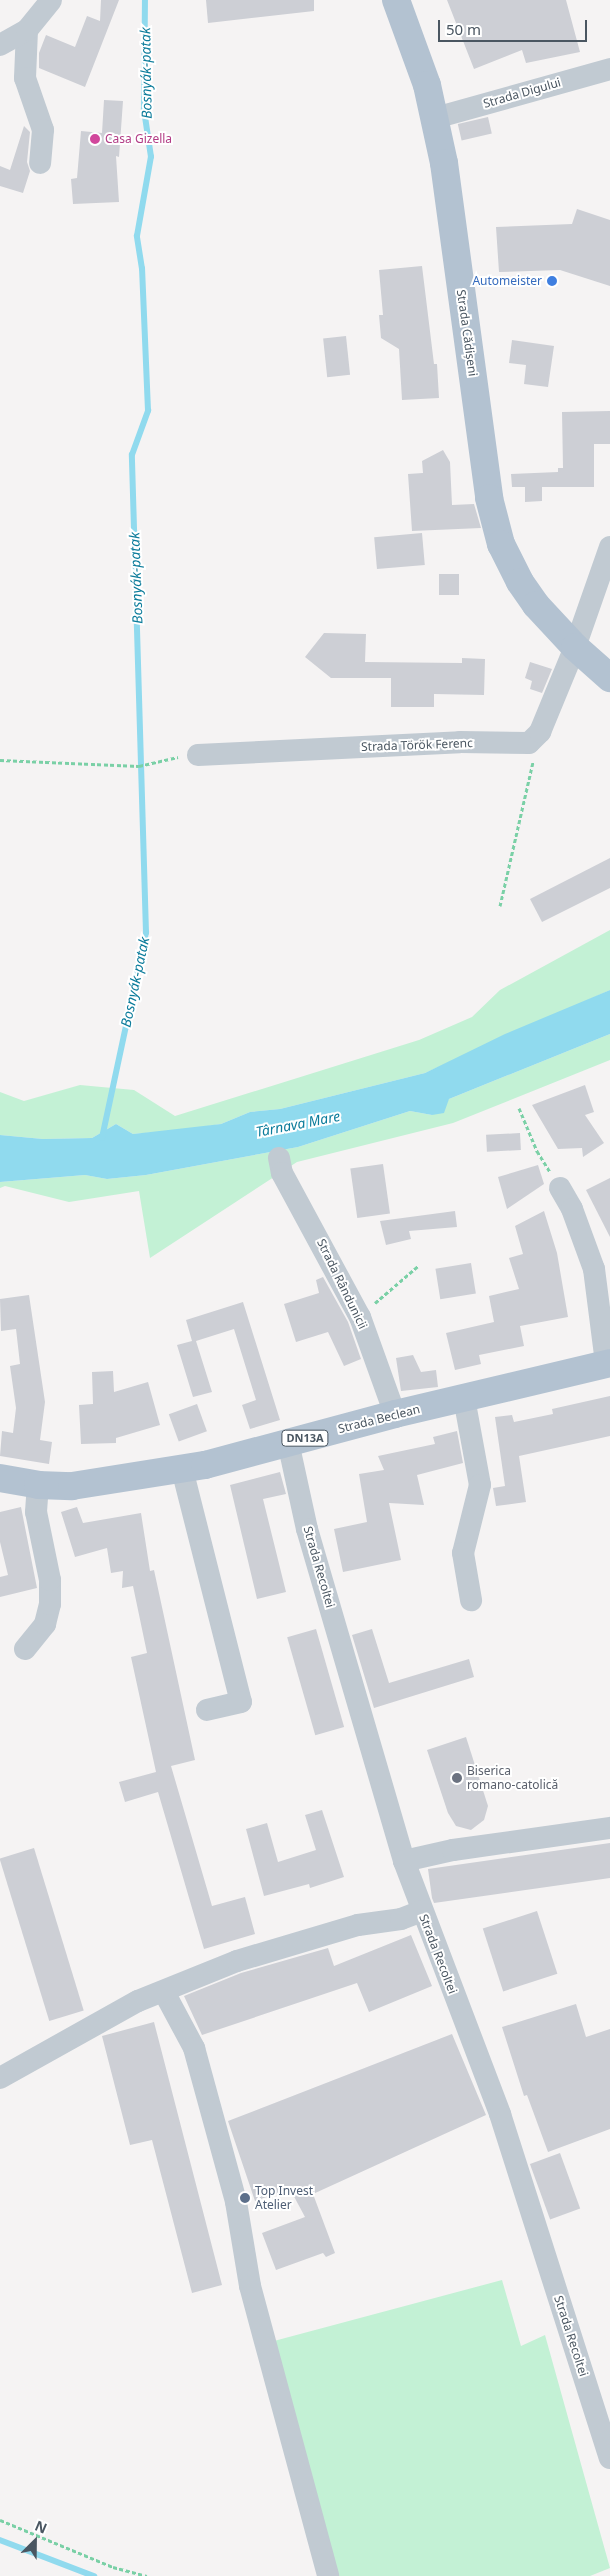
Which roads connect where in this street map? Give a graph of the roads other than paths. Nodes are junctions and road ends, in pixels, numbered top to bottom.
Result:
1 (51, 0) edge
2 (396, 0) edge
3 (27, 30) junction
4 (0, 45) edge
5 (610, 69) edge
6 (435, 118) junction
7 (40, 163) dead end
8 (610, 548) edge
9 (575, 647) junction
10 (610, 678) edge
11 (198, 755) road end
12 (279, 1158) dead end
13 (560, 1188) road end
14 (608, 1363) edge
15 (464, 1398) junction
16 (395, 1414) junction
17 (288, 1442) junction
18 (182, 1469) junction
19 (0, 1478) edge
20 (38, 1485) junction
21 (471, 1600) dead end
22 (25, 1649) dead end
23 (207, 1710) dead end
24 (610, 1828) edge
25 (404, 1862) junction
26 (422, 1911) junction
27 (164, 1992) junction
28 (0, 2078) edge
29 (610, 2458) edge
30 (328, 2576) edge

1 - 3 street
2 - 6 main road, Strada Cădișeni
3 - 4 street
3 - 7 street
5 - 6 street, Strada Digului
6 - 9 main road, Strada Cădișeni
8 - 9 street
9 - 10 main road, Strada Cădișeni
9 - 11 street, Strada Török Ferenc
12 - 16 street, Strada Rândunicii
13 - 14 street
14 - 15 main road, Strada Beclean / DN13A
15 - 16 main road, Strada Beclean / DN13A
15 - 21 street
16 - 17 main road, Strada Beclean / DN13A
17 - 18 main road, Strada Beclean / DN13A
17 - 25 street, Strada Recoltei
18 - 20 main road, Strada Beclean / DN13A
18 - 23 street
19 - 20 main road, Strada Beclean / DN13A
20 - 22 street
24 - 25 street
25 - 26 street, Strada Recoltei
26 - 27 street
26 - 29 street, Strada Recoltei
27 - 28 street
27 - 30 street

